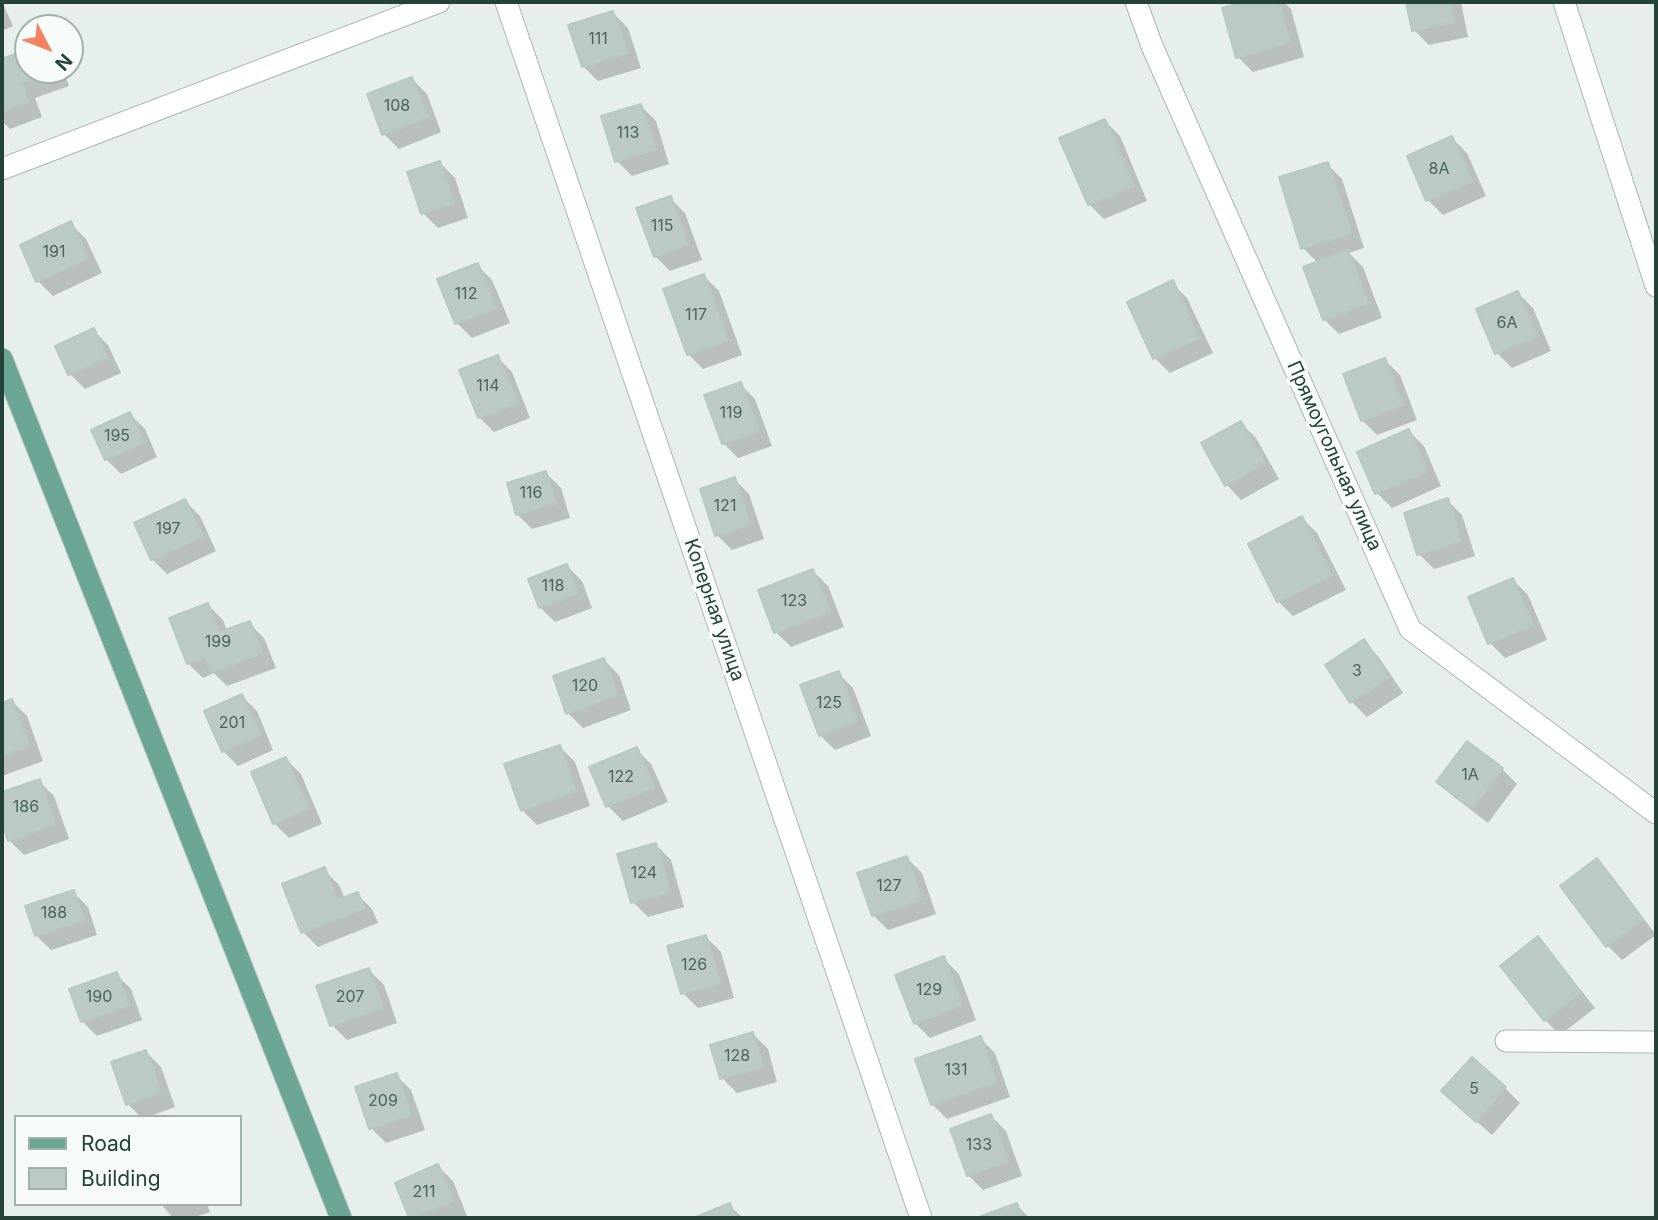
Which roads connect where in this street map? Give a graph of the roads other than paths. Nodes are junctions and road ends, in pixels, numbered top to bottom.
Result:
1 (439, 2) edge
2 (506, 2) edge
3 (1136, 2) edge
4 (1564, 2) edge
5 (2, 169) edge
6 (1656, 286) edge
7 (2, 359) edge
8 (1656, 813) edge
9 (1506, 1041) dead end
10 (1656, 1042) edge
11 (341, 1218) edge
12 (921, 1218) edge

1 - 5 street
2 - 12 street, Коперная улица
3 - 8 street, Прямоугольная улица
4 - 6 street
7 - 11 main road
9 - 10 street

